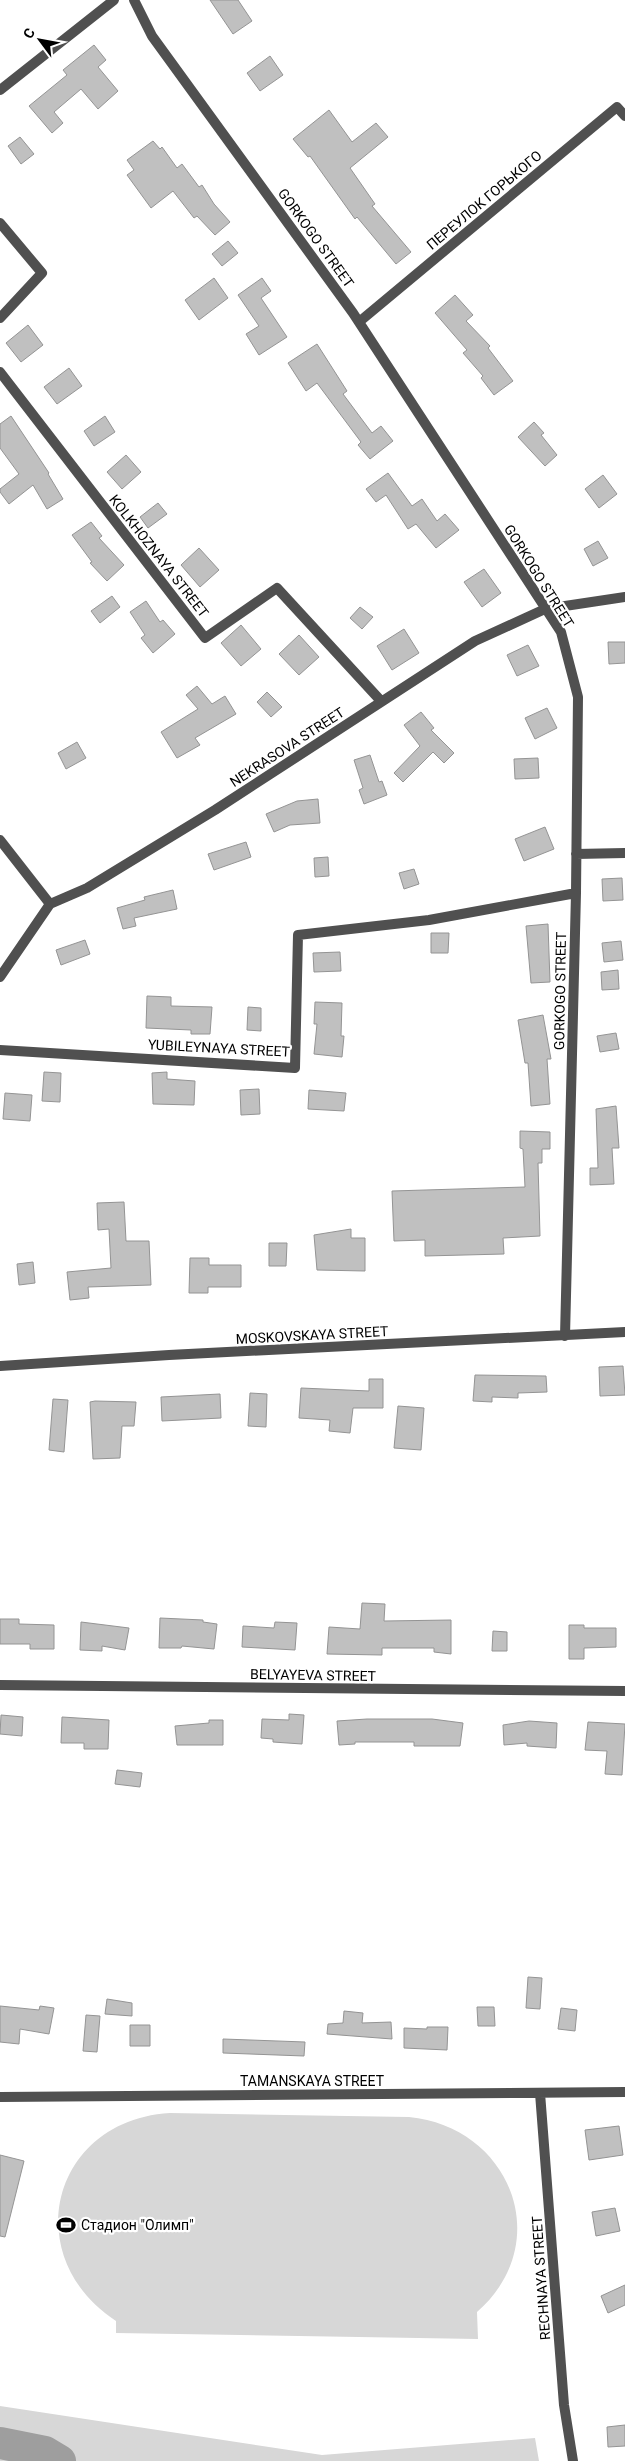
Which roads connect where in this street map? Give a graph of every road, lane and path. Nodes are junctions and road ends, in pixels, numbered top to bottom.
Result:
1 (114, 0) edge
2 (134, 0) edge
3 (0, 90) edge
4 (625, 116) edge
5 (0, 223) edge
6 (0, 318) edge
7 (359, 322) junction
8 (0, 372) edge
9 (625, 597) edge
10 (545, 609) junction
11 (381, 701) junction
12 (0, 840) edge
13 (625, 853) edge
14 (576, 854) junction
15 (576, 893) junction
16 (50, 904) junction
17 (0, 977) edge
18 (0, 1050) edge
19 (625, 1332) edge
20 (565, 1336) junction
21 (0, 1366) edge
22 (0, 1684) edge
23 (625, 1690) edge
24 (625, 2092) edge
25 (540, 2093) junction
26 (0, 2097) edge
27 (572, 2461) edge

1 - 3 street
2 - 7 street, GORKOGO STREET
4 - 7 street, ПЕРЕУЛОК ГОРЬКОГО
5 - 6 street
7 - 10 street, GORKOGO STREET
8 - 11 street, KOLKHOZNAYA STREET
9 - 10 street, NEKRASOVA STREET
10 - 11 street, NEKRASOVA STREET
10 - 14 street, GORKOGO STREET
11 - 16 street, NEKRASOVA STREET
12 - 16 street
13 - 14 street
14 - 15 street, GORKOGO STREET
15 - 18 street, YUBILEYNAYA STREET
15 - 20 street, GORKOGO STREET
16 - 17 street
19 - 20 street, MOSKOVSKAYA STREET
20 - 21 street, MOSKOVSKAYA STREET
22 - 23 street, BELYAYEVA STREET
24 - 25 street, TAMANSKAYA STREET
25 - 26 street, TAMANSKAYA STREET
25 - 27 street, RECHNAYA STREET

